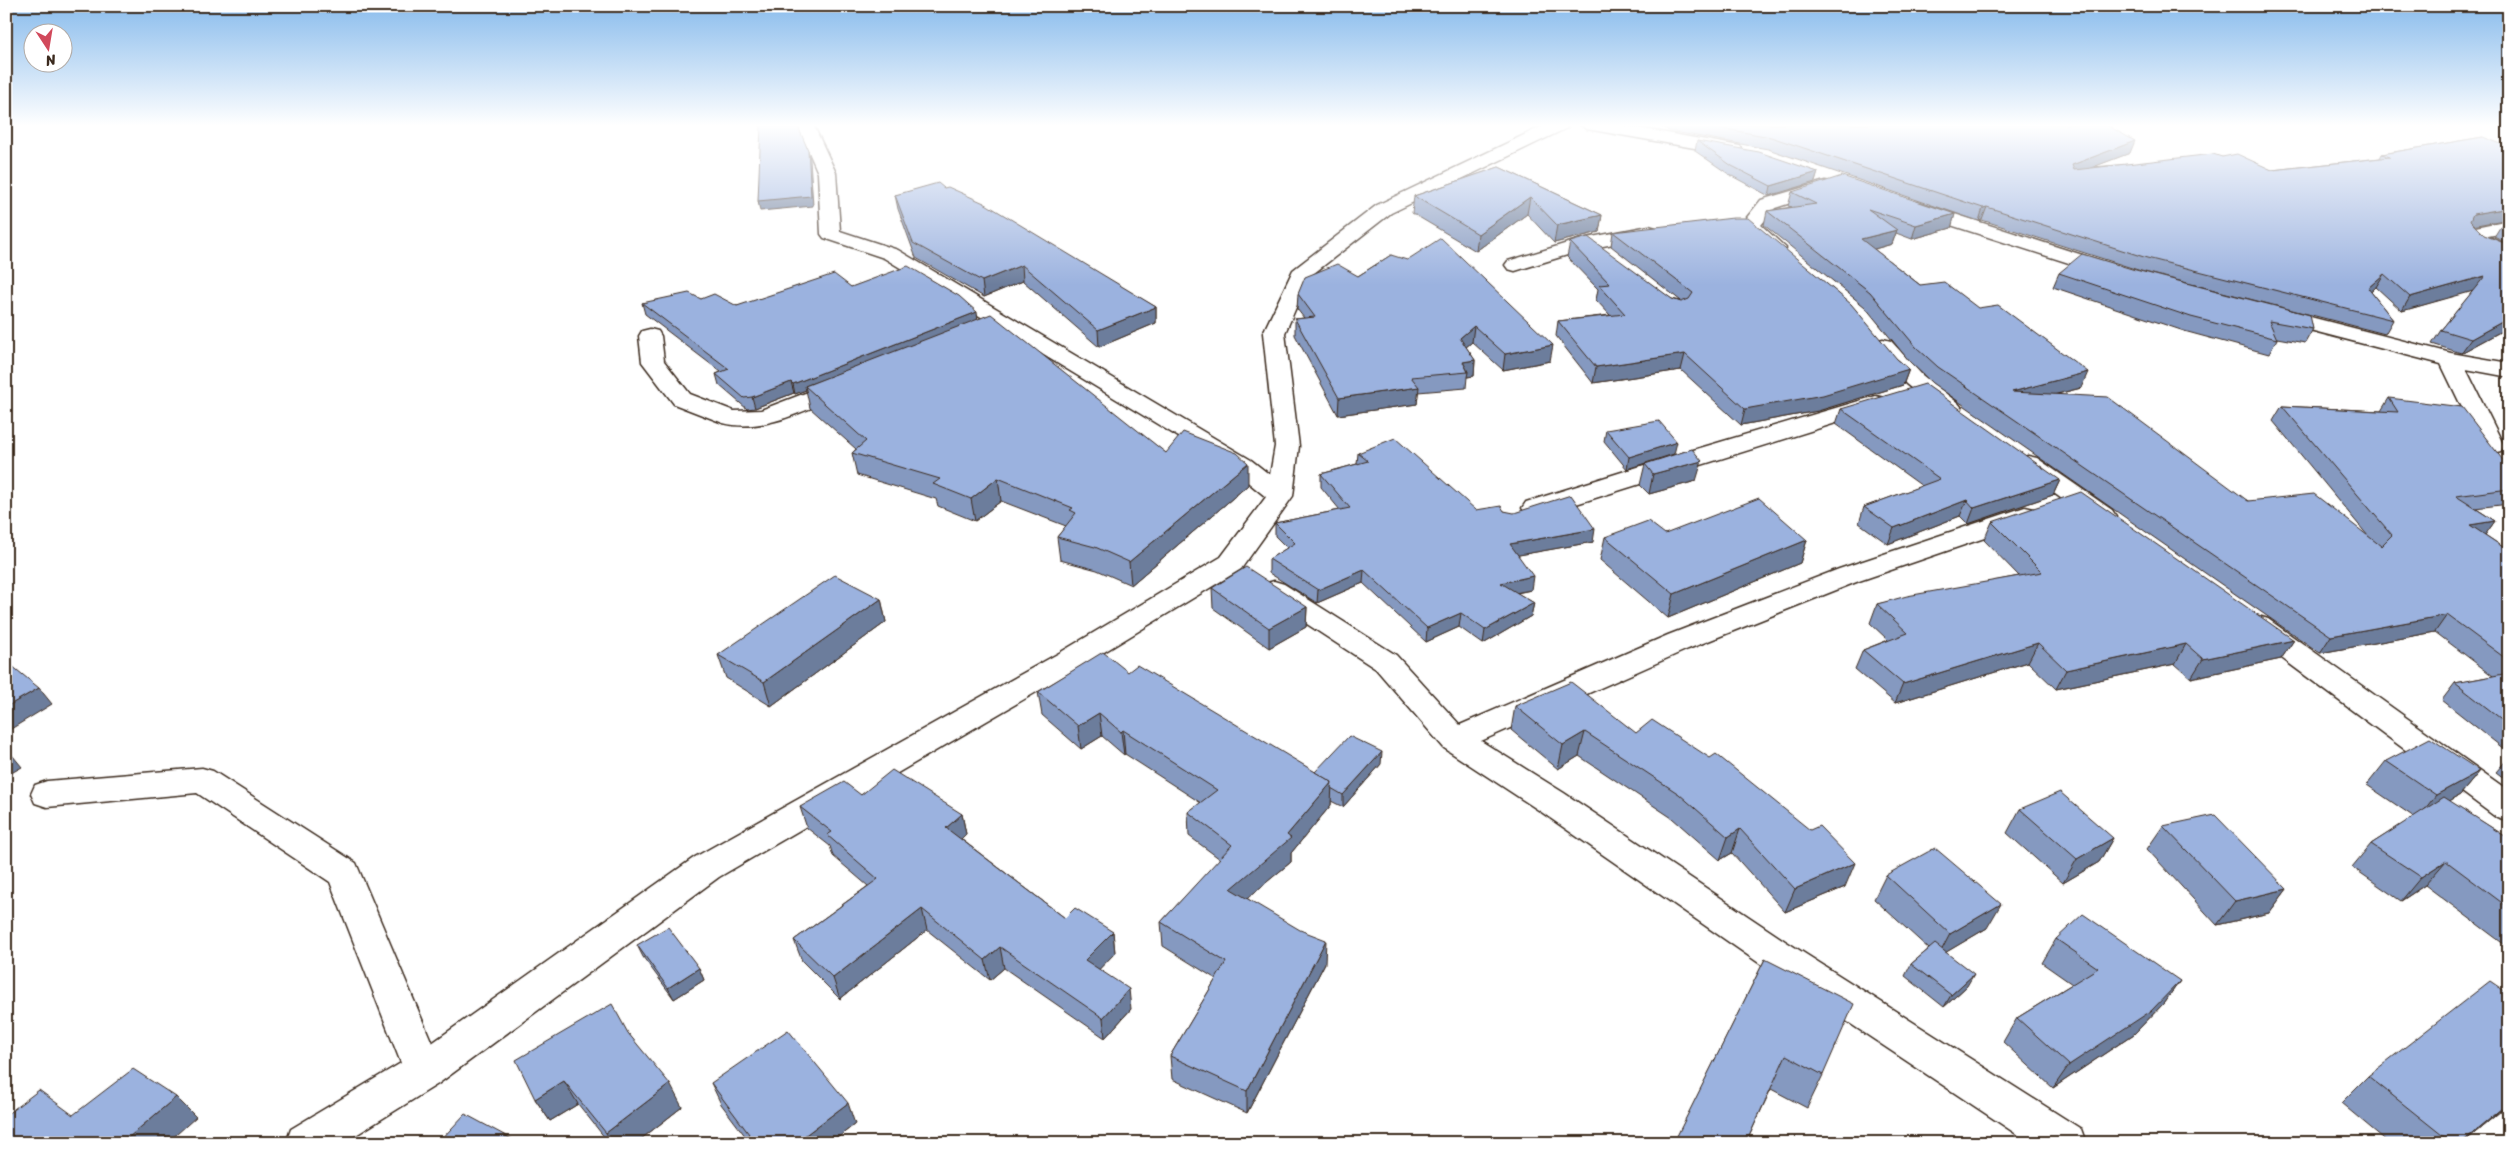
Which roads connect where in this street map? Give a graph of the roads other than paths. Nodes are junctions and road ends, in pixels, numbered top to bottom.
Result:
1 (828, 178) edge
2 (1449, 178) edge
3 (1829, 178) edge
4 (1900, 202) edge
5 (2509, 226) edge
6 (1663, 231) edge
7 (1590, 242) junction
8 (2509, 254) edge
9 (1612, 259) edge
10 (1796, 263) edge
11 (1515, 265) dead end
12 (2123, 274) edge
13 (2255, 309) edge
14 (1006, 322) junction
15 (1867, 327) edge
16 (979, 332) edge
17 (650, 336) dead end
18 (2450, 360) junction
19 (2509, 370) edge
20 (862, 378) edge
21 (1923, 389) junction
22 (1972, 423) edge
23 (2492, 446) edge
24 (2012, 452) edge
25 (1280, 496) junction
26 (2076, 498) junction
27 (1512, 516) edge
28 (2124, 532) edge
29 (1231, 563) junction
30 (2237, 611) edge
31 (1455, 740) junction
32 (47, 794) dead end
33 (2509, 809) edge
34 (424, 1071) junction
35 (306, 1143) edge
36 (2066, 1143) edge

1 - 14 street
2 - 25 street
3 - 10 street
4 - 12 street
5 - 8 street
6 - 7 street
7 - 9 street
7 - 11 street
13 - 18 street
14 - 16 street
14 - 25 street
15 - 21 street
17 - 20 street
18 - 19 street
18 - 23 street
21 - 22 street
21 - 27 street
24 - 26 street
25 - 29 street
26 - 28 street
26 - 31 street
29 - 31 street
29 - 34 street
30 - 33 street
31 - 36 street
32 - 34 street
34 - 35 street

